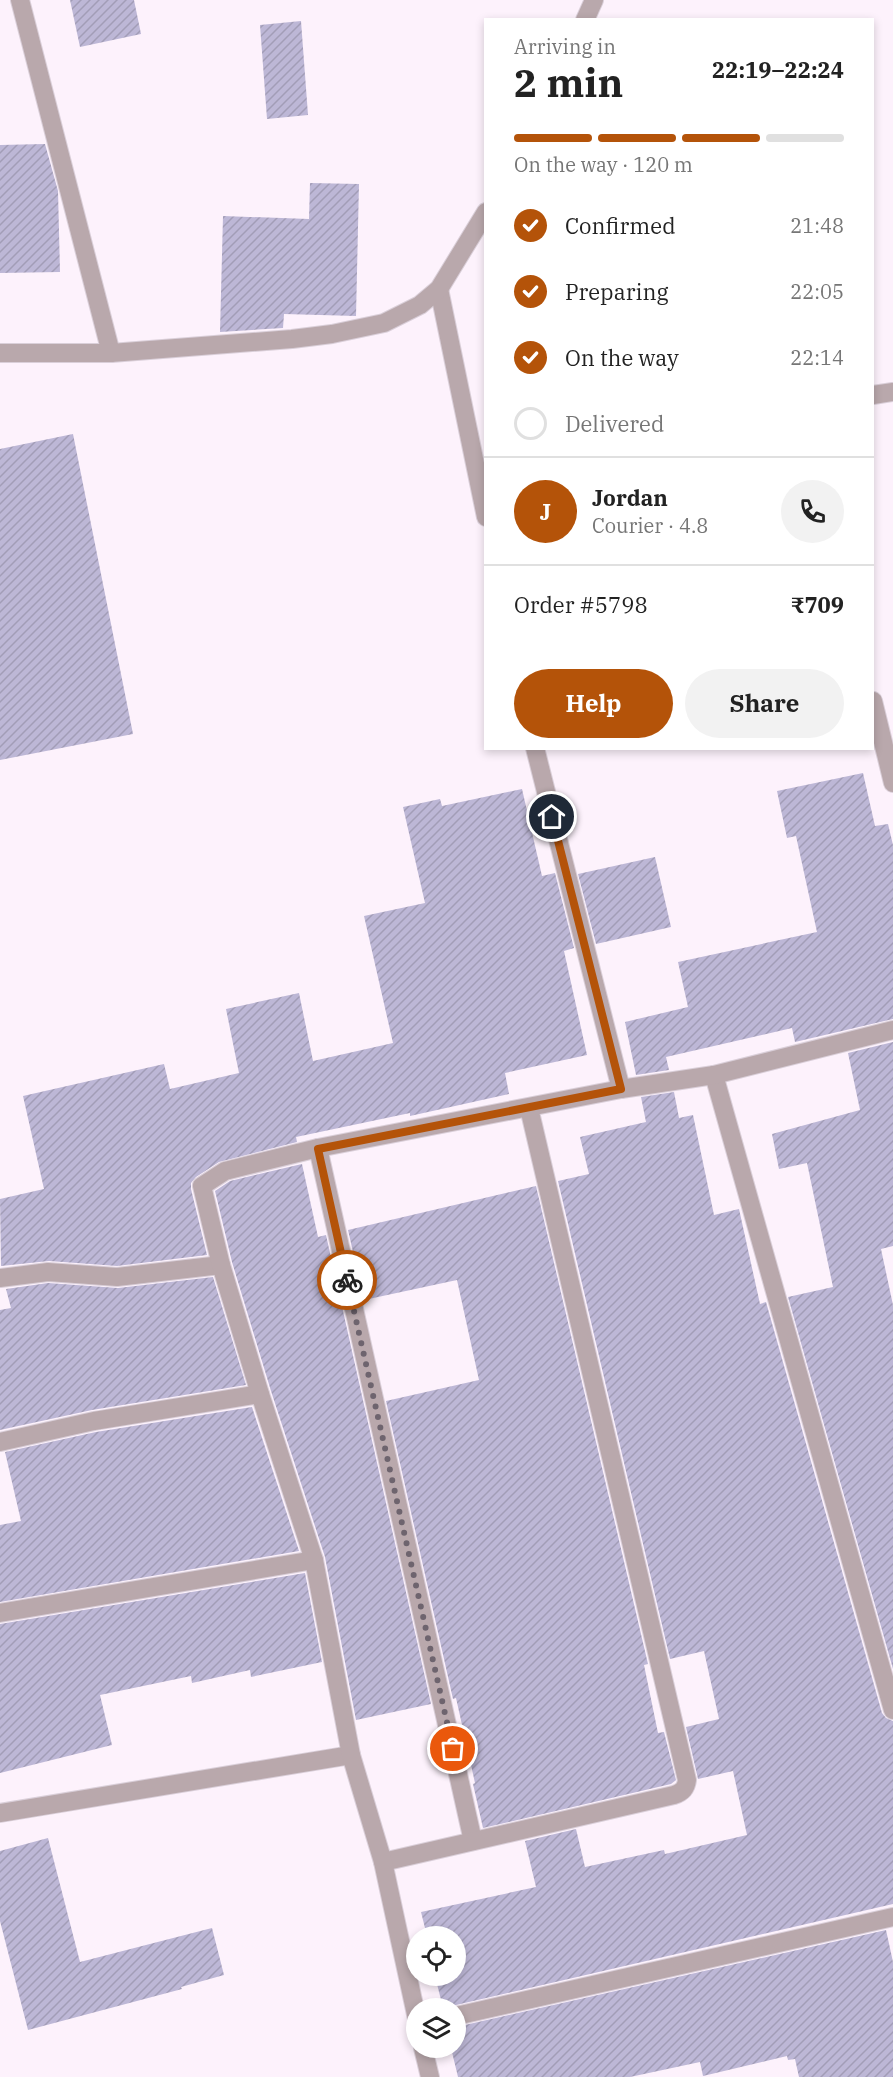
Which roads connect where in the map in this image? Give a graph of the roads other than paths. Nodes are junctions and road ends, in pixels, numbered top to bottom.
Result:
1 (20, 0) edge
2 (594, 0) edge
3 (586, 18) edge
4 (484, 215) edge
5 (439, 289) junction
6 (0, 353) edge
7 (111, 353) junction
8 (893, 392) edge
9 (874, 395) edge
10 (482, 479) edge
11 (484, 498) edge
12 (874, 705) edge
13 (536, 750) edge
14 (893, 783) edge
15 (893, 1030) edge
16 (714, 1075) junction
17 (621, 1089) junction
18 (529, 1108) junction
19 (318, 1149) junction
20 (221, 1265) junction
21 (0, 1278) edge
22 (260, 1394) junction
23 (0, 1442) edge
24 (314, 1560) junction
25 (0, 1613) edge
26 (893, 1710) edge
27 (351, 1755) junction
28 (0, 1813) edge
29 (473, 1841) junction
30 (383, 1862) junction
31 (893, 1917) edge
32 (412, 1998) edge
33 (466, 2014) edge
34 (425, 2058) edge
35 (430, 2077) edge

1 - 7 street
2 - 3 street
4 - 5 street
5 - 7 street
5 - 10 street
6 - 7 street
8 - 9 street
10 - 11 street
12 - 14 street
13 - 17 street
15 - 16 street
16 - 17 street
16 - 26 street
17 - 18 street
18 - 19 street
18 - 29 street
19 - 20 street
19 - 29 street
20 - 21 street
20 - 22 street
22 - 23 street
22 - 24 street
24 - 25 street
24 - 27 street
27 - 28 street
27 - 30 street
29 - 30 street
30 - 32 street
31 - 33 street
34 - 35 street

